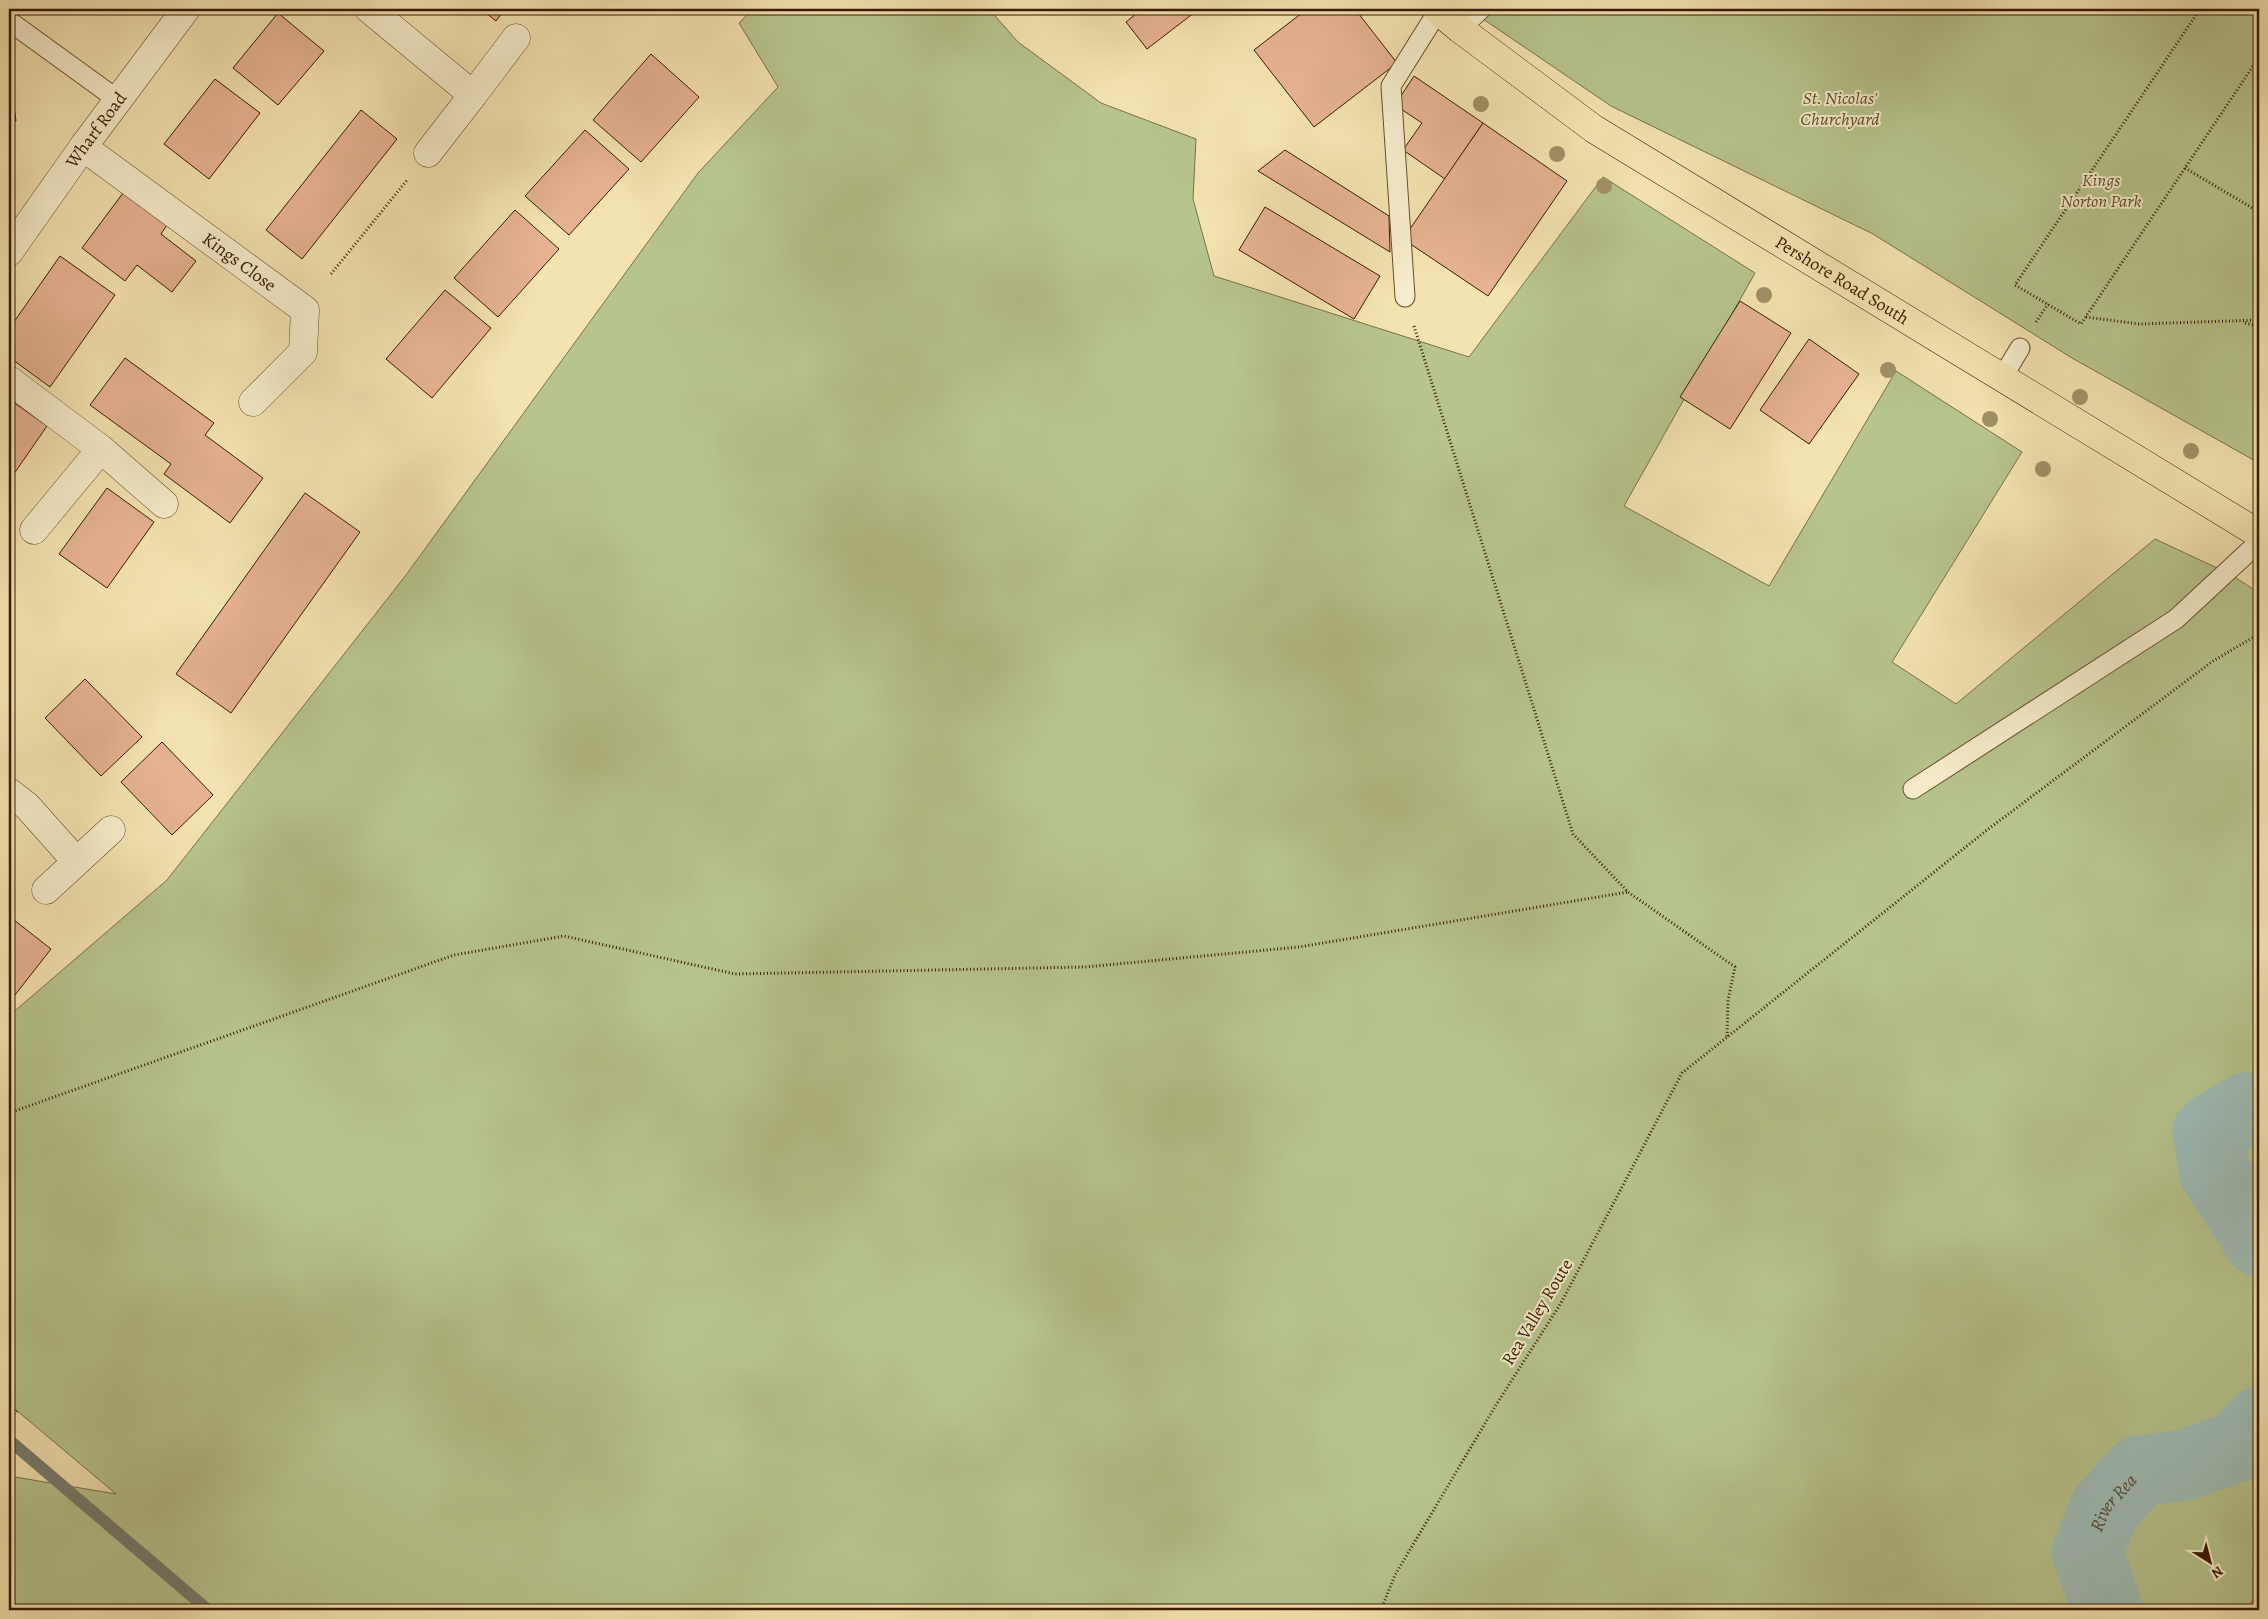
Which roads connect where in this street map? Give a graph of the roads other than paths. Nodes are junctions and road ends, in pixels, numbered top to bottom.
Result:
1 (186, 9) edge
2 (369, 9) edge
3 (1482, 9) edge
4 (1437, 10) edge
5 (9, 21) edge
6 (1460, 29) junction
7 (516, 38) dead end
8 (473, 95) junction
9 (118, 100) junction
10 (83, 147) junction
11 (428, 153) road end
12 (9, 252) edge
13 (1405, 297) road end
14 (2020, 348) dead end
15 (2002, 378) junction
16 (9, 380) edge
17 (253, 402) dead end
18 (101, 450) junction
19 (164, 504) dead end
20 (34, 530) dead end
21 (2259, 534) edge
22 (2259, 542) edge
23 (1913, 789) dead end
24 (9, 792) edge
25 (111, 830) dead end
26 (76, 861) junction
27 (46, 890) dead end

1 - 9 street, Wharf Road
2 - 8 street
3 - 6 lane
4 - 6 highway, Pershore Road South
4 - 13 lane
5 - 9 lane
6 - 15 highway, Pershore Road South
7 - 8 street
8 - 11 street
9 - 10 street, Wharf Road
10 - 12 street, Wharf Road
10 - 17 street, Kings Close
14 - 15 lane
15 - 21 highway, Pershore Road South
16 - 18 street
18 - 19 street
18 - 20 street
22 - 23 lane
24 - 26 street
25 - 26 street
26 - 27 street

